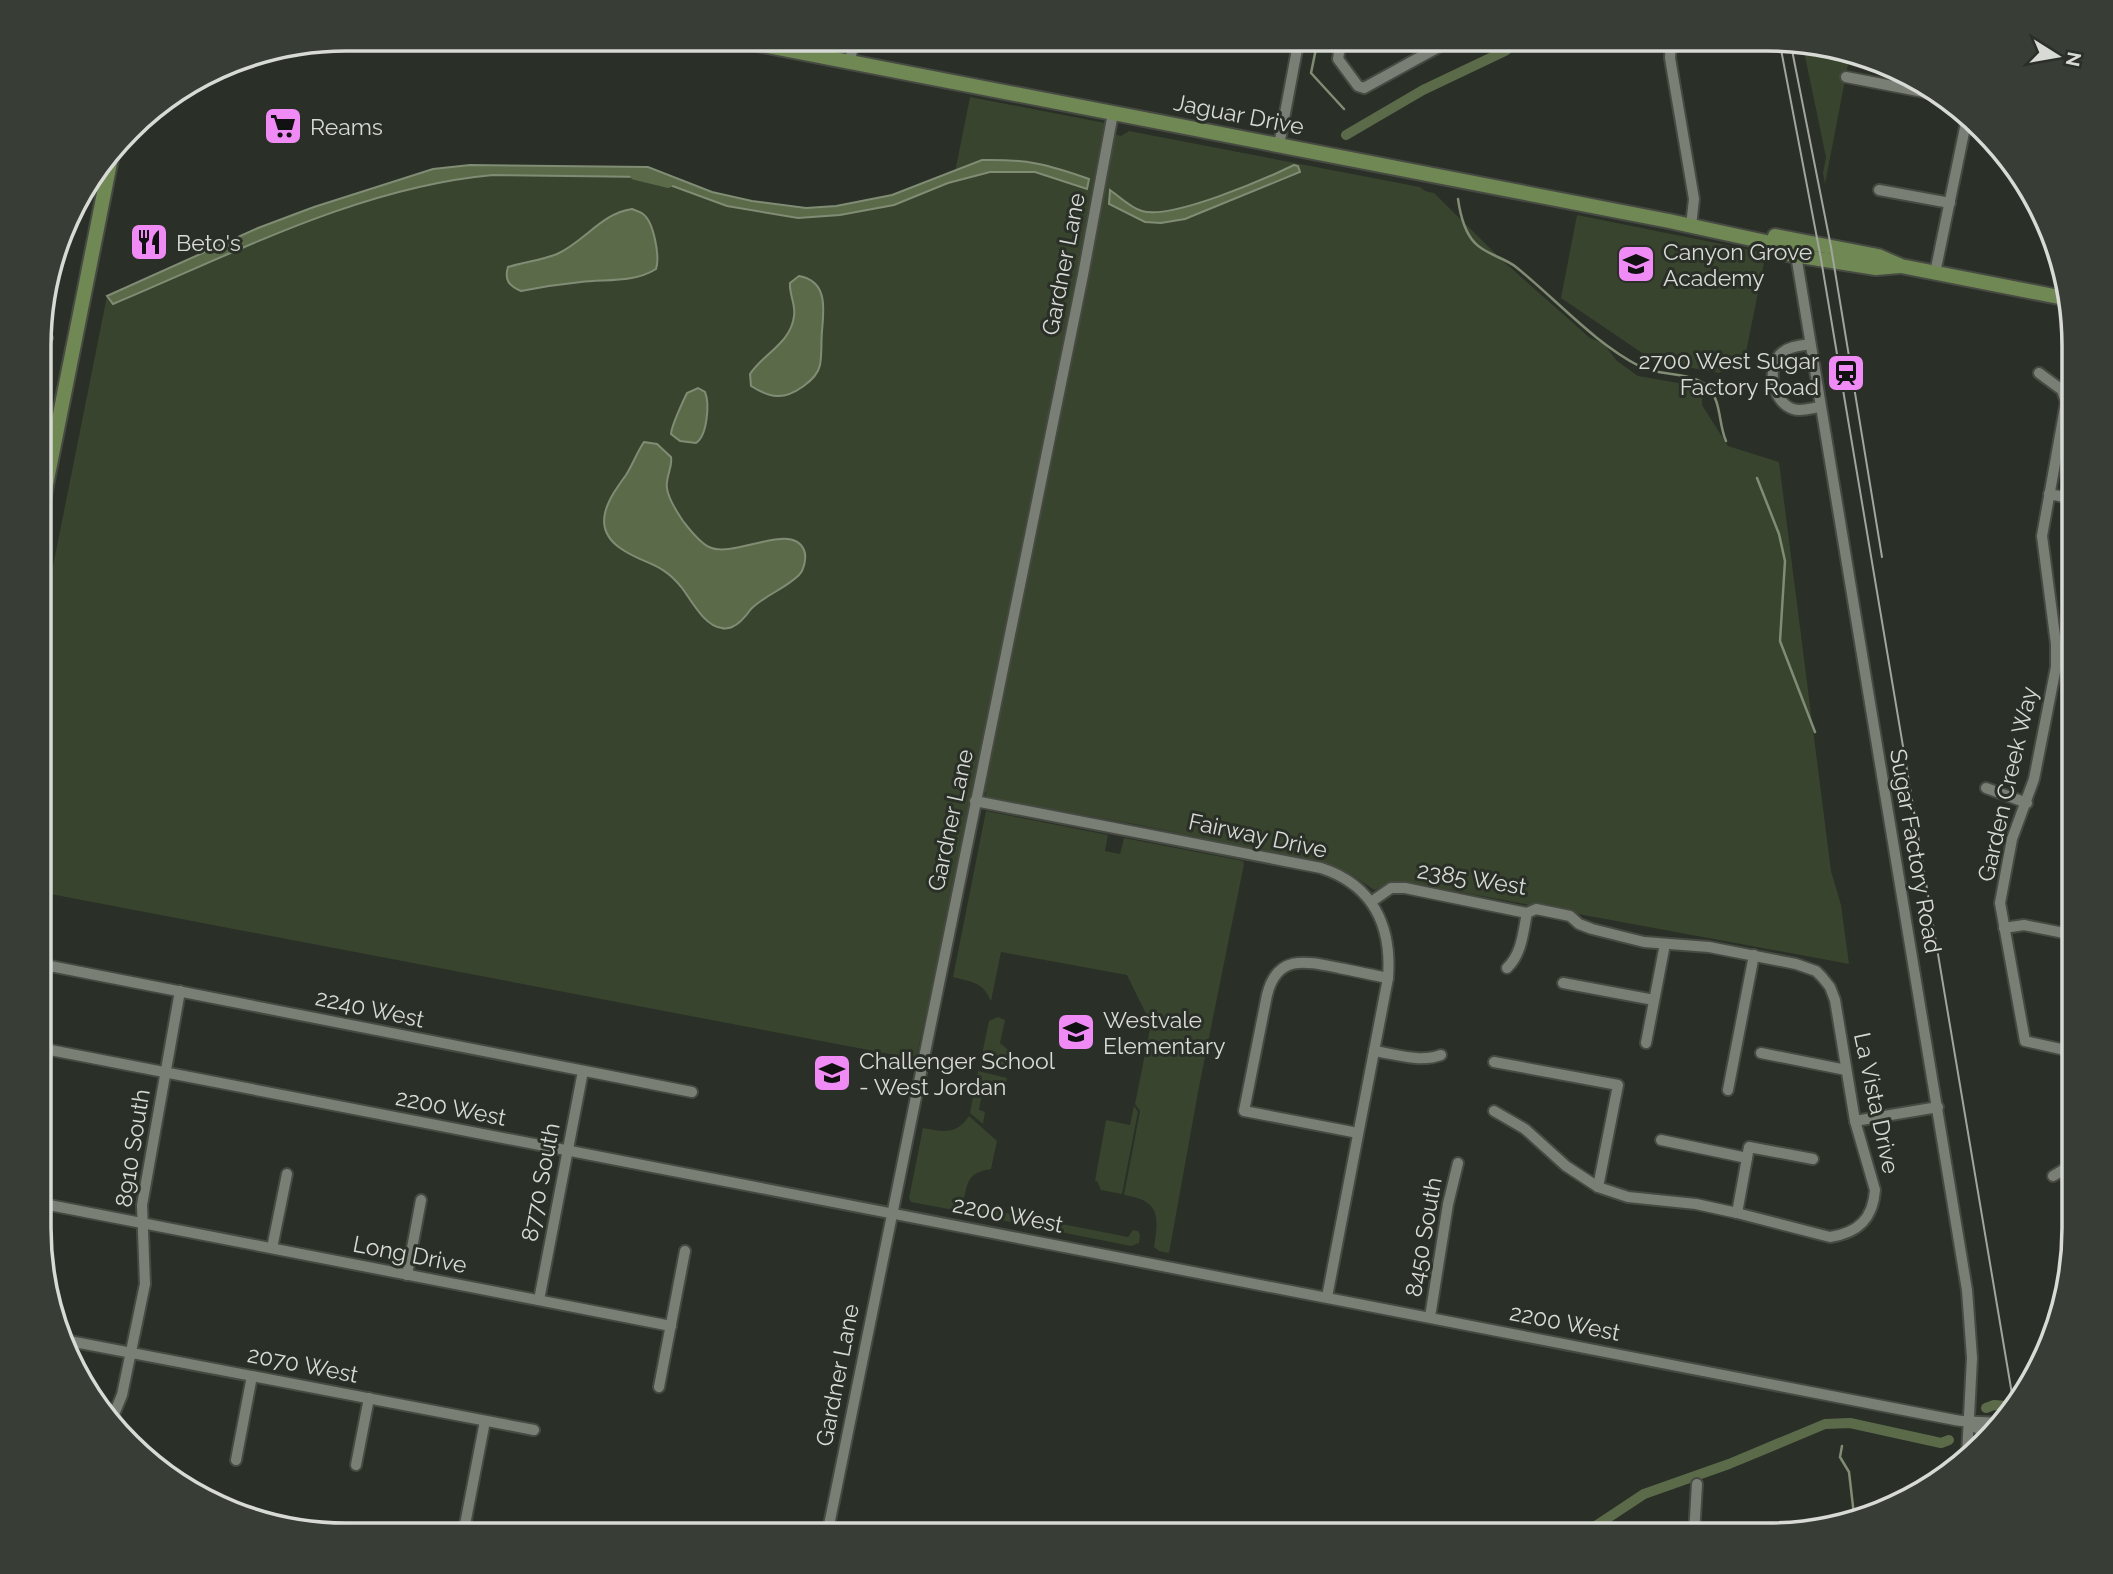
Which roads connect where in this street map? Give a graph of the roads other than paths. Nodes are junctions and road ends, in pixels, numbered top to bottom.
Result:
1 (794, 51) edge
2 (852, 51) edge
3 (1297, 51) edge
4 (1338, 51) edge
5 (1431, 51) edge
6 (1670, 51) edge
7 (850, 62) junction
8 (1846, 77) dead end
9 (1916, 91) edge
10 (1113, 113) junction
11 (1965, 127) edge
12 (1279, 145) junction
13 (108, 171) edge
14 (1879, 190) dead end
15 (1950, 203) junction
16 (1691, 226) junction
17 (1736, 236) junction
18 (1796, 255) junction
19 (1902, 266) junction
20 (1935, 273) junction
21 (2058, 297) edge
22 (1810, 344) junction
23 (2039, 373) dead end
24 (2062, 390) edge
25 (1821, 407) junction
26 (2062, 424) edge
27 (51, 460) edge
28 (2049, 494) junction
29 (2062, 497) edge
30 (1986, 789) dead end
31 (975, 801) junction
32 (2027, 803) junction
33 (1371, 902) junction
34 (1527, 913) junction
35 (1570, 916) joint
36 (2004, 928) junction
37 (2062, 933) edge
38 (1665, 944) junction
39 (1754, 955) junction
40 (51, 966) edge
41 (1507, 968) dead end
42 (1388, 978) junction
43 (1563, 983) dead end
44 (180, 991) junction
45 (1654, 1000) junction
46 (1646, 1043) dead end
47 (2062, 1049) edge
48 (51, 1050) edge
49 (1374, 1051) junction
50 (1761, 1053) dead end
51 (1441, 1055) dead end
52 (1494, 1062) dead end
53 (1846, 1070) junction
54 (583, 1071) junction
55 (165, 1073) junction
56 (1728, 1090) dead end
57 (692, 1093) dead end
58 (1938, 1107) junction
59 (1494, 1111) dead end
60 (1855, 1121) junction
61 (1358, 1133) junction
62 (1661, 1140) dead end
63 (568, 1151) junction
64 (1749, 1152) junction
65 (1813, 1159) dead end
66 (1458, 1163) dead end
67 (2062, 1171) edge
68 (287, 1174) dead end
69 (2053, 1176) dead end
70 (1598, 1187) junction
71 (421, 1200) dead end
72 (51, 1205) edge
73 (892, 1213) junction
74 (1737, 1213) junction
75 (141, 1223) junction
76 (272, 1248) junction
77 (685, 1251) dead end
78 (407, 1275) junction
79 (1327, 1297) junction
80 (539, 1300) junction
81 (1430, 1317) junction
82 (671, 1326) junction
83 (73, 1342) edge
84 (131, 1353) junction
85 (252, 1376) junction
86 (659, 1387) dead end
87 (369, 1398) junction
88 (115, 1412) edge
89 (485, 1421) junction
90 (1990, 1421) edge
91 (1969, 1423) junction
92 (534, 1430) dead end
93 (1982, 1431) edge
94 (1968, 1445) edge
95 (236, 1460) dead end
96 (356, 1465) dead end
97 (1698, 1484) dead end
98 (465, 1523) edge
99 (829, 1523) edge
100 (1695, 1523) edge

1 - 7 main road, Jaguar Drive
2 - 7 street
3 - 12 street
4 - 5 street
6 - 16 street
7 - 10 main road, Jaguar Drive
8 - 9 street
10 - 12 main road, Jaguar Drive
10 - 31 street, Gardner Lane
11 - 15 street
12 - 16 main road, Jaguar Drive
13 - 27 main road
14 - 15 street
15 - 20 street
16 - 17 main road, Jaguar Drive
17 - 18 main road, Jaguar Drive
17 - 19 main road, Jaguar Drive
18 - 19 main road, Jaguar Drive
18 - 22 street, Sugar Factory Road
19 - 20 main road, Jaguar Drive
20 - 21 main road, Jaguar Drive
22 - 25 street, Sugar Factory Road
22 - 25 street
23 - 24 street, Garden Creek Way
25 - 58 street, Sugar Factory Road
26 - 28 street, Garden Creek Way
28 - 29 street
28 - 32 street, Garden Creek Way
30 - 32 street
31 - 33 street, Fairway Drive
31 - 73 street, Gardner Lane
32 - 36 street, Garden Creek Way
33 - 34 street, 2385 West
33 - 42 street, Fairway Drive
34 - 35 street, 2385 West
34 - 41 street
35 - 38 street, La Vista Drive
36 - 37 street
36 - 47 street, Garden Creek Way
38 - 39 street, La Vista Drive
38 - 45 street
39 - 53 street, La Vista Drive
39 - 56 street
40 - 44 street, 2240 West
42 - 49 street, Fairway Drive
42 - 61 street
43 - 45 street
44 - 54 street, 2240 West
44 - 55 street, 8910 South
45 - 46 street
48 - 55 street, 2200 West
49 - 51 street
49 - 61 street, Fairway Drive
50 - 53 street
52 - 70 street
53 - 60 street, La Vista Drive
54 - 57 street, 2240 West
54 - 63 street, 8770 South
55 - 63 street, 2200 West
55 - 75 street, 8910 South
58 - 60 street
58 - 91 street, Sugar Factory Road
59 - 70 street, La Vista Drive
60 - 74 street, La Vista Drive
61 - 79 street, Fairway Drive
62 - 64 street
63 - 73 street, 2200 West
63 - 80 street, 8770 South
64 - 65 street
64 - 74 street
66 - 81 street, 8450 South
67 - 69 street
68 - 76 street
70 - 74 street, La Vista Drive
71 - 78 street
72 - 75 street, Long Drive
73 - 79 street, 2200 West
73 - 99 street, Gardner Lane
75 - 76 street, Long Drive
75 - 84 street, 8910 South
76 - 78 street, Long Drive
77 - 82 street
78 - 80 street, Long Drive
79 - 81 street, 2200 West
80 - 82 street, Long Drive
81 - 91 street, 2200 West
82 - 86 street
83 - 84 street, 2070 West
84 - 85 street, 2070 West
84 - 88 street, 8910 South
85 - 87 street, 2070 West
85 - 95 street
87 - 89 street, 2070 West
87 - 96 street
89 - 92 street, 2070 West
89 - 98 street
90 - 91 street, 2200 West
91 - 93 street, 2200 West
91 - 94 street, Sugar Factory Road
97 - 100 street

